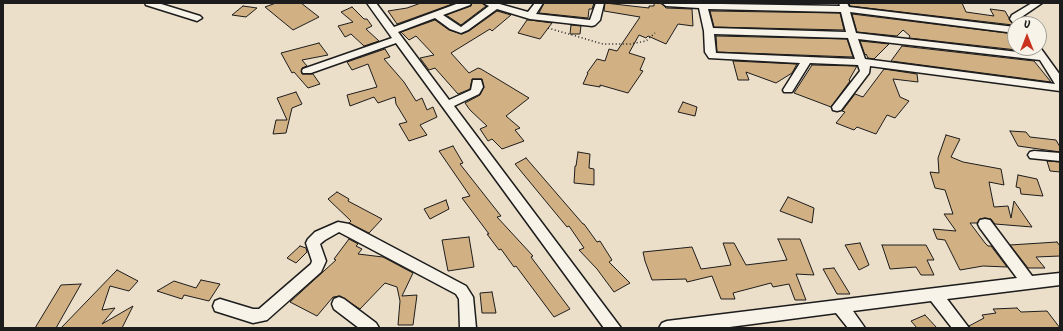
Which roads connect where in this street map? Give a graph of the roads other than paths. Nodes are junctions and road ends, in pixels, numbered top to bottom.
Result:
1 (149, 3) edge
2 (371, 3) edge
3 (468, 3) edge
4 (539, 3) edge
5 (600, 3) edge
6 (666, 3) edge
7 (1038, 3) edge
8 (491, 4) edge
9 (703, 6) junction
10 (844, 6) edge
11 (437, 15) junction
12 (530, 16) junction
13 (1017, 16) edge
14 (197, 18) dead end
15 (1007, 29) edge
16 (708, 31) junction
17 (395, 35) junction
18 (852, 35) junction
19 (1044, 58) joint
20 (806, 60) junction
21 (861, 62) junction
22 (307, 71) dead end
23 (477, 82) dead end
24 (1060, 83) edge
25 (1060, 88) edge
26 (788, 90) dead end
27 (446, 105) junction
28 (837, 107) dead end
29 (1034, 155) dead end
30 (1060, 157) edge
31 (985, 224) dead end
32 (1060, 279) edge
33 (1028, 282) junction
34 (934, 294) junction
35 (339, 304) dead end
36 (220, 306) dead end
37 (839, 306) junction
38 (740, 324) edge
39 (371, 328) edge
40 (468, 328) edge
41 (613, 328) edge
42 (667, 328) edge
43 (857, 328) edge
44 (961, 328) edge

1 - 14 street
2 - 17 street
3 - 11 street
4 - 12 street
5 - 12 street
6 - 9 street
7 - 13 street
8 - 11 street
8 - 12 street
9 - 10 street
9 - 16 street
10 - 15 street
10 - 18 street
11 - 17 street
16 - 18 street
16 - 20 street
17 - 22 street
17 - 27 street
18 - 19 street
18 - 21 street
19 - 24 street
20 - 21 street
20 - 26 street
21 - 25 street
21 - 28 street
23 - 27 street
27 - 41 street
29 - 30 street
31 - 33 street
32 - 33 street
33 - 34 street
34 - 37 street
34 - 44 street
35 - 39 street
36 - 40 street
37 - 38 street
37 - 43 street
38 - 42 street

